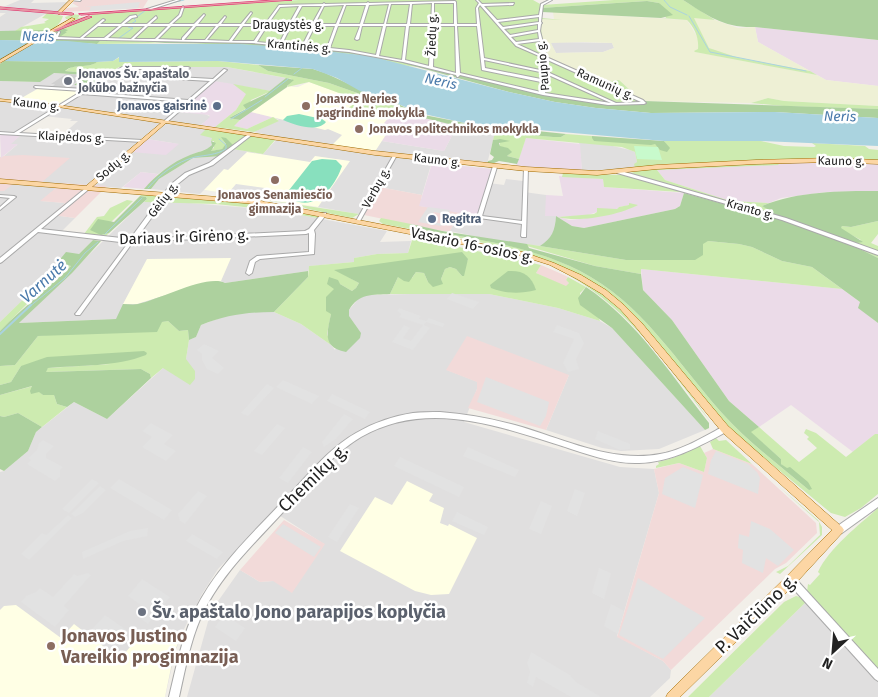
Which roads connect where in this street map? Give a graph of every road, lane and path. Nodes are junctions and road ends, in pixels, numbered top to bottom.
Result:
1 (72, 0) edge
2 (80, 0) edge
3 (179, 0) edge
4 (290, 0) edge
5 (551, 0) edge
6 (433, 2) junction
7 (368, 3) junction
8 (479, 3) edge
9 (324, 4) junction
10 (348, 4) junction
11 (390, 4) junction
12 (411, 4) junction
13 (513, 4) dead end
14 (301, 5) junction
15 (183, 7) junction
16 (0, 8) edge
17 (148, 9) junction
18 (126, 10) junction
19 (116, 11) joint
20 (46, 12) junction
21 (60, 13) junction
22 (251, 13) dead end
23 (204, 15) dead end
24 (80, 16) joint
25 (136, 16) dead end
26 (541, 16) junction
27 (65, 17) junction
28 (73, 17) junction
29 (156, 17) dead end
30 (225, 17) dead end
31 (104, 20) dead end
32 (496, 21) junction
33 (541, 23) junction
34 (98, 25) junction
35 (122, 25) junction
36 (148, 25) junction
37 (171, 25) junction
38 (195, 25) junction
39 (219, 25) junction
40 (242, 25) junction
41 (266, 25) junction
42 (290, 25) junction
43 (313, 25) junction
44 (337, 25) junction
45 (361, 25) junction
46 (385, 25) junction
47 (408, 25) junction
48 (432, 25) junction
49 (456, 25) junction
50 (479, 25) junction
51 (503, 28) junction
52 (58, 30) junction
53 (539, 31) junction
54 (509, 36) junction
55 (81, 38) junction
56 (105, 39) junction
57 (132, 39) junction
58 (156, 39) junction
59 (182, 39) junction
60 (357, 39) dead end
61 (206, 40) junction
62 (541, 40) junction
63 (230, 41) junction
64 (255, 42) junction
65 (515, 43) junction
66 (280, 44) junction
67 (303, 46) junction
68 (328, 49) junction
69 (377, 56) junction
70 (541, 56) junction
71 (482, 59) junction
72 (403, 61) junction
73 (0, 62) edge
74 (188, 68) dead end
75 (431, 68) junction
76 (225, 70) dead end
77 (542, 71) junction
78 (141, 76) dead end
79 (458, 76) junction
80 (213, 80) junction
81 (543, 81) junction
82 (36, 87) dead end
83 (83, 92) junction
84 (543, 94) junction
85 (0, 100) edge
86 (190, 101) junction
87 (617, 104) junction
88 (58, 106) junction
89 (165, 122) junction
90 (0, 133) edge
91 (14, 134) junction
92 (251, 134) junction
93 (142, 141) junction
94 (395, 155) junction
95 (878, 162) edge
96 (495, 167) junction
97 (526, 169) junction
98 (619, 172) junction
99 (0, 182) edge
100 (86, 188) junction
101 (166, 194) junction
102 (0, 196) edge
103 (0, 209) edge
104 (324, 214) junction
105 (358, 221) junction
106 (524, 223) junction
107 (37, 230) junction
108 (311, 230) junction
109 (524, 236) dead end
110 (132, 241) junction
111 (878, 253) edge
112 (0, 261) edge
113 (249, 273) dead end
114 (78, 314) dead end
115 (725, 429) junction
116 (878, 502) edge
117 (839, 530) junction
118 (791, 580) junction
119 (878, 676) edge
120 (174, 697) edge
121 (672, 697) edge

1 - 2 street
1 - 21 main road
3 - 17 street
4 - 15 highway
5 - 26 street
6 - 12 street
6 - 48 street, Žiedų g.
6 - 49 street
7 - 10 street
7 - 11 street
7 - 45 street
8 - 13 street
8 - 32 street
8 - 50 street
9 - 10 street
9 - 14 street
9 - 43 street
10 - 44 street
11 - 12 street
11 - 46 street
12 - 47 street
14 - 41 street
14 - 42 street
15 - 17 highway
15 - 37 street
16 - 20 highway
17 - 18 highway
18 - 19 highway
18 - 52 highway
19 - 24 highway
20 - 21 highway
20 - 27 highway
21 - 28 highway
22 - 40 street
23 - 38 street
24 - 28 highway
25 - 35 street
26 - 32 street
26 - 33 street, Paupio g.
27 - 28 highway
27 - 52 main road
28 - 52 main road
29 - 36 street
30 - 39 street
31 - 34 street
32 - 51 street
33 - 51 street
33 - 53 street, Paupio g.
34 - 35 street, Draugystės g.
34 - 55 street
35 - 36 street, Draugystės g.
35 - 56 street
36 - 37 street, Draugystės g.
36 - 57 street
37 - 38 street, Draugystės g.
37 - 58 street
38 - 39 street, Draugystės g.
38 - 59 street
39 - 40 street, Draugystės g.
39 - 61 street
40 - 41 street, Draugystės g.
40 - 63 street
41 - 42 street, Draugystės g.
41 - 64 street
42 - 43 street, Draugystės g.
42 - 66 street
43 - 44 street, Draugystės g.
43 - 67 street
44 - 45 street, Draugystės g.
44 - 68 street
45 - 46 street, Draugystės g.
45 - 60 street
46 - 47 street, Draugystės g.
46 - 69 street
47 - 48 street, Draugystės g.
47 - 72 street
48 - 49 street, Draugystės g.
48 - 75 street, Žiedų g.
49 - 50 street, Draugystės g.
49 - 79 street
50 - 71 street
51 - 54 street
52 - 55 street, Krantinės g.
52 - 73 main road
53 - 54 street
53 - 62 street, Paupio g.
54 - 65 street
55 - 56 street, Krantinės g.
56 - 57 street, Krantinės g.
57 - 58 street, Krantinės g.
58 - 59 street, Krantinės g.
59 - 61 street, Krantinės g.
61 - 63 street, Krantinės g.
62 - 65 street
62 - 70 street, Paupio g.
63 - 64 street, Krantinės g.
64 - 66 street, Krantinės g.
65 - 70 street
66 - 67 street, Krantinės g.
67 - 68 street, Krantinės g.
68 - 69 street, Krantinės g.
69 - 72 street, Krantinės g.
70 - 77 street, Paupio g.
70 - 87 street, Ramunių g.
71 - 77 street
71 - 81 street
72 - 75 street, Krantinės g.
74 - 83 street
75 - 79 street, Krantinės g.
76 - 80 street, Sodų g.
77 - 81 street, Paupio g.
77 - 87 street
78 - 80 street
79 - 84 street, Krantinės g.
80 - 86 street, Sodų g.
81 - 84 street, Paupio g.
82 - 83 street
83 - 86 street
83 - 88 street
84 - 87 street, Paupio g.
85 - 88 main road, Kauno g.
86 - 89 street, Sodų g.
88 - 89 main road, Kauno g.
88 - 91 street
89 - 92 main road, Kauno g.
89 - 93 main road, Sodų g.
90 - 91 street, Klaipėdos g.
91 - 93 street, Klaipėdos g.
92 - 94 main road, Kauno g.
92 - 101 street, Gėlių g.
93 - 100 main road, Sodų g.
94 - 96 main road, Kauno g.
94 - 105 street, Verbų g.
95 - 98 main road, Kauno g.
96 - 97 main road, Kauno g.
96 - 106 street
97 - 98 main road, Kauno g.
97 - 106 street
98 - 111 street, Kranto g.
99 - 100 main road, Vasario 16-osios g.
100 - 101 main road, Vasario 16-osios g.
100 - 107 street, Sodų g.
101 - 104 main road, Vasario 16-osios g.
101 - 110 street, Gėlių g.
102 - 103 street
104 - 105 main road, Vasario 16-osios g.
104 - 108 street
105 - 115 main road, Vasario 16-osios g.
106 - 109 street
107 - 110 street, Dariaus ir Girėno g.
107 - 112 street, Sodų g.
108 - 110 street, Dariaus ir Girėno g.
108 - 113 street
110 - 114 street, Gėlių g.
115 - 117 main road, Vasario 16-osios g.
115 - 120 street, Chemikų g.
116 - 117 street
117 - 118 main road, P. Vaičiūno g.
118 - 119 street
118 - 121 main road, P. Vaičiūno g.

